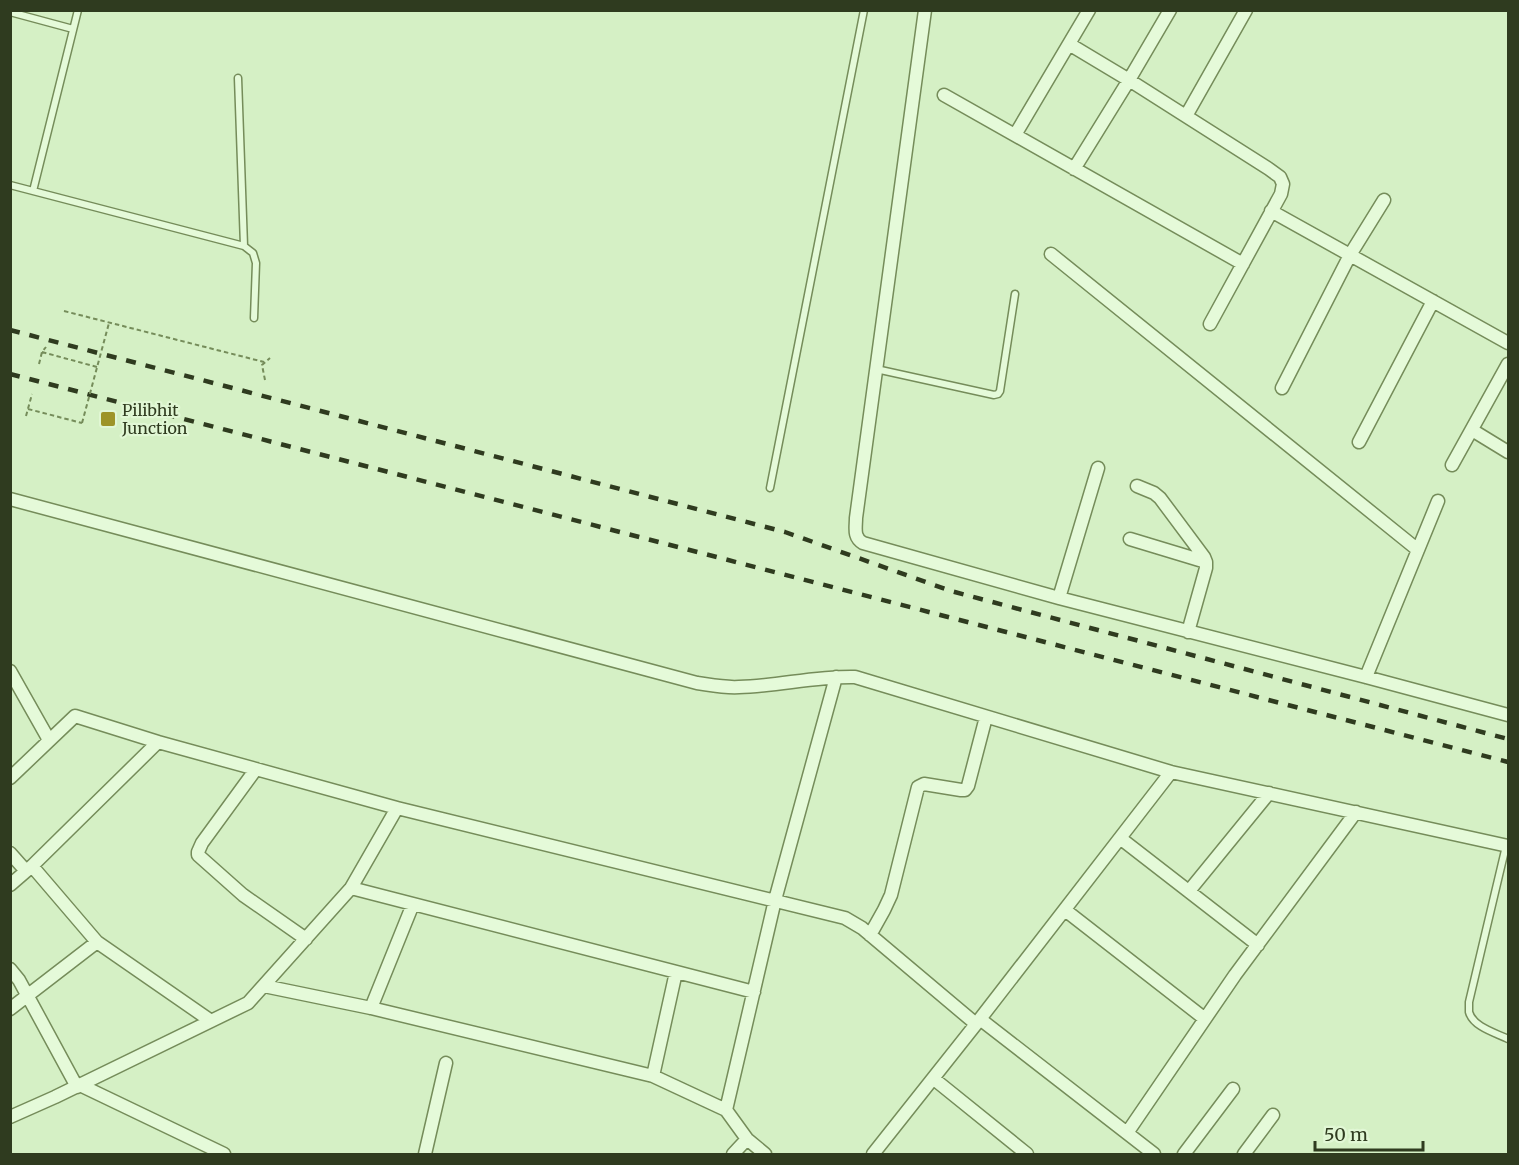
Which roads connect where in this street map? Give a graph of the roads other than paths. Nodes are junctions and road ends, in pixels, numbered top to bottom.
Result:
1 (78, 10) edge
2 (864, 10) edge
3 (925, 10) edge
4 (1089, 10) edge
5 (1170, 10) edge
6 (1246, 10) edge
7 (10, 12) edge
8 (73, 29) junction
9 (1069, 44) junction
10 (238, 78) dead end
11 (1129, 80) junction
12 (944, 95) dead end
13 (1186, 116) junction
14 (1015, 135) junction
15 (1074, 169) junction
16 (10, 185) edge
17 (33, 191) junction
18 (1384, 200) dead end
19 (1271, 211) junction
20 (244, 246) junction
21 (1051, 254) dead end
22 (1350, 255) junction
23 (1243, 264) junction
24 (1015, 294) dead end
25 (1433, 301) junction
26 (254, 318) dead end
27 (1210, 324) dead end
28 (1509, 343) edge
29 (1509, 364) edge
30 (876, 369) junction
31 (1282, 388) dead end
32 (1472, 430) junction
33 (1359, 442) dead end
34 (1509, 452) edge
35 (1452, 465) dead end
36 (1098, 468) dead end
37 (1137, 486) dead end
38 (770, 488) dead end
39 (10, 499) edge
40 (1438, 501) dead end
41 (1130, 539) dead end
42 (1419, 550) junction
43 (1206, 562) junction
44 (1059, 598) junction
45 (1188, 632) junction
46 (10, 671) edge
47 (836, 676) junction
48 (1366, 677) junction
49 (1509, 716) edge
50 (986, 717) junction
51 (49, 740) junction
52 (158, 742) junction
53 (256, 769) junction
54 (1171, 772) junction
55 (11, 775) edge
56 (1269, 793) junction
57 (397, 808) junction
58 (1356, 812) junction
59 (1120, 838) junction
60 (1507, 845) edge
61 (10, 853) edge
62 (29, 869) junction
63 (10, 885) edge
64 (351, 888) junction
65 (1189, 891) junction
66 (775, 900) junction
67 (413, 904) junction
68 (1065, 910) junction
69 (870, 935) junction
70 (306, 939) junction
71 (97, 942) junction
72 (1258, 945) junction
73 (10, 969) edge
74 (676, 972) junction
75 (264, 986) junction
76 (754, 992) junction
77 (27, 996) junction
78 (371, 1008) junction
79 (10, 1009) edge
80 (1205, 1019) junction
81 (211, 1021) junction
82 (978, 1022) junction
83 (1509, 1039) edge
84 (446, 1063) dead end
85 (653, 1076) junction
86 (934, 1078) junction
87 (78, 1086) junction
88 (1233, 1089) dead end
89 (726, 1110) junction
90 (1273, 1115) dead end
91 (10, 1117) edge
92 (1127, 1133) junction
93 (747, 1140) junction
94 (224, 1155) edge
95 (425, 1155) edge
96 (733, 1155) edge
97 (765, 1155) edge
98 (873, 1155) edge
99 (1027, 1155) edge
100 (1154, 1155) edge
101 (1184, 1155) edge
102 (1244, 1155) edge

1 - 8 lane
2 - 38 lane
3 - 30 street
4 - 9 street
5 - 11 street
6 - 13 street
7 - 8 lane
8 - 17 lane
9 - 11 street
9 - 14 street
10 - 20 lane
11 - 13 street
11 - 15 street
12 - 14 street
13 - 19 street
14 - 15 street
15 - 23 street
16 - 17 lane
17 - 20 lane
18 - 22 street
19 - 22 street
19 - 23 street
20 - 26 lane
21 - 42 street
22 - 25 street
22 - 31 street
23 - 27 street
24 - 30 lane
25 - 28 street
25 - 33 street
29 - 32 street
30 - 44 street
32 - 34 street
32 - 35 street
36 - 44 street
37 - 43 street
39 - 47 street
40 - 42 street
41 - 43 street
42 - 48 street
43 - 45 street
44 - 45 street
45 - 48 street
46 - 51 street
47 - 50 street
47 - 66 street
48 - 49 street
50 - 54 street
50 - 69 street
51 - 52 street
51 - 55 street
52 - 53 street
52 - 62 street
53 - 57 street
53 - 70 street
54 - 56 street
54 - 59 street
56 - 58 street
56 - 65 street
57 - 64 street
57 - 66 street
58 - 60 street
58 - 72 street
59 - 65 street
59 - 68 street
60 - 83 lane
61 - 62 street
62 - 63 street
62 - 71 street
64 - 67 street
64 - 70 street
65 - 72 street
66 - 69 street
66 - 76 street
67 - 74 street
67 - 78 street
68 - 80 street
68 - 82 street
69 - 82 street
70 - 75 street
71 - 77 street
71 - 81 street
72 - 80 street
73 - 77 street
74 - 76 street
74 - 85 street
75 - 78 street
75 - 81 street
76 - 89 street
77 - 79 street
77 - 87 street
78 - 85 street
80 - 92 street
81 - 87 street
82 - 86 street
82 - 92 street
84 - 95 street
85 - 89 street
86 - 98 street
86 - 99 street
87 - 91 street
87 - 94 street
88 - 101 street
89 - 93 street
90 - 102 street
92 - 100 street
93 - 96 street
93 - 97 street

